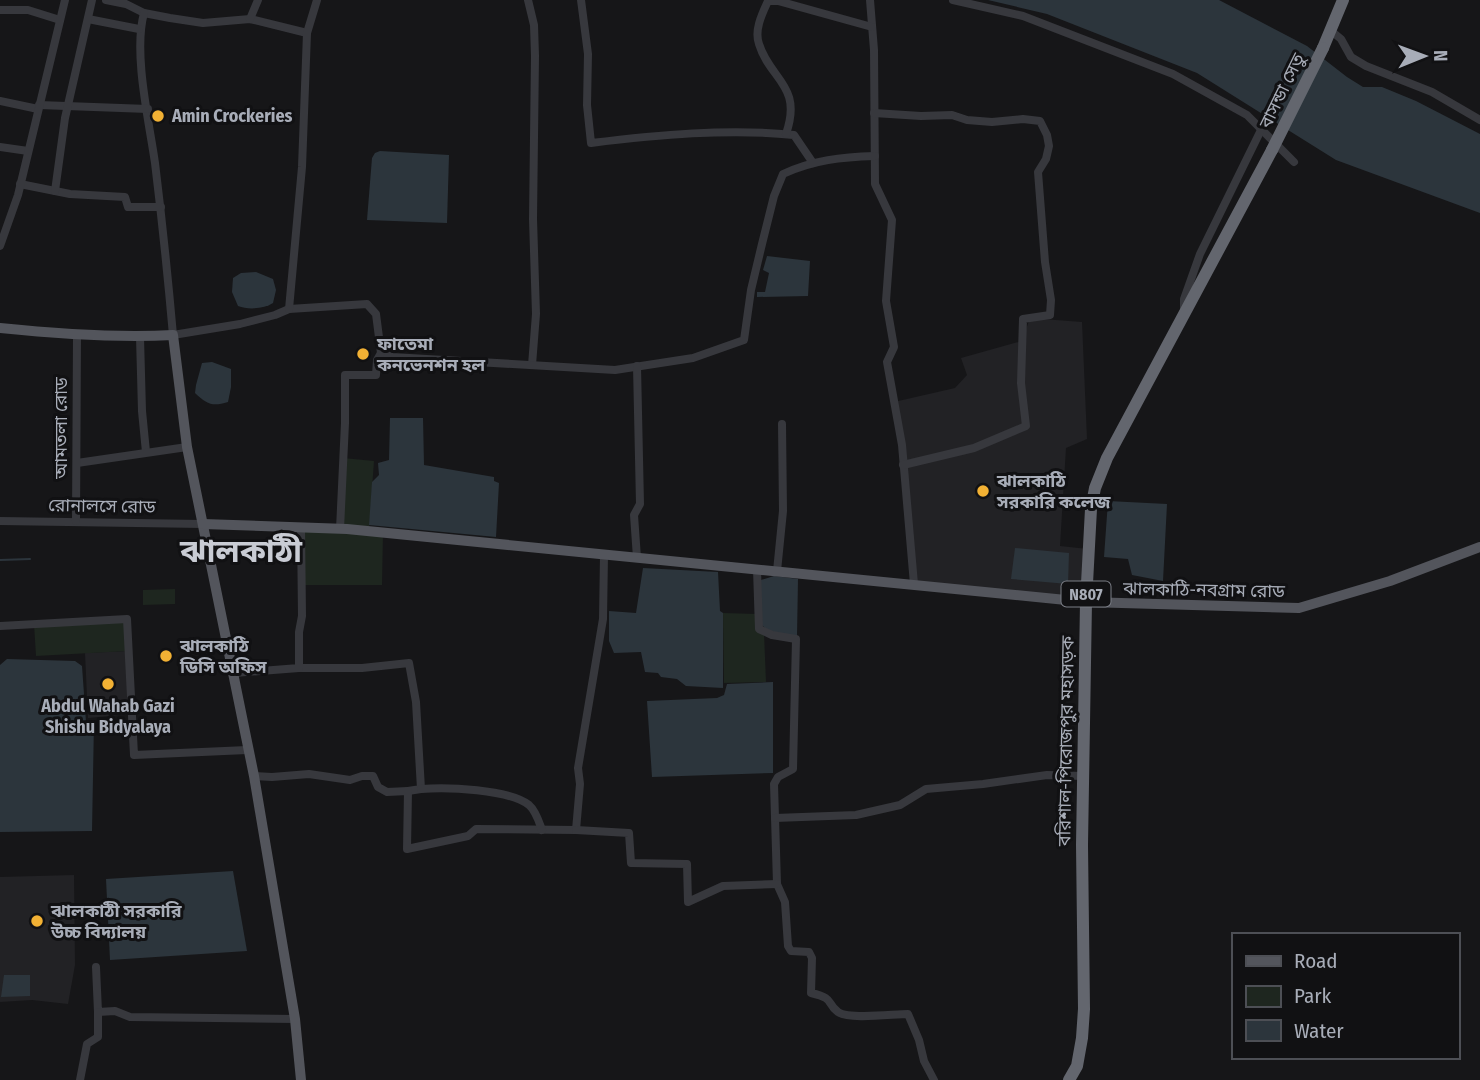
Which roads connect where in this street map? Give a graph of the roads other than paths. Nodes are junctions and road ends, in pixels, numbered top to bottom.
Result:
1 (65, 0) edge
2 (92, 0) edge
3 (106, 0) edge
4 (258, 0) edge
5 (317, 0) edge
6 (528, 0) edge
7 (581, 0) edge
8 (870, 0) edge
9 (953, 0) edge
10 (1343, 0) edge
11 (0, 10) edge
12 (144, 13) junction
13 (88, 19) junction
14 (250, 19) junction
15 (60, 20) junction
16 (872, 27) junction
17 (139, 29) junction
18 (1330, 30) junction
19 (307, 33) junction
20 (0, 101) edge
21 (38, 107) junction
22 (68, 108) junction
23 (148, 109) junction
24 (874, 113) junction
25 (1480, 120) edge
26 (1261, 130) junction
27 (786, 134) junction
28 (0, 147) edge
29 (1272, 150) joint
30 (28, 151) junction
31 (875, 156) junction
32 (1294, 162) dead end
33 (813, 163) junction
34 (20, 184) junction
35 (55, 191) junction
36 (160, 207) junction
37 (3, 230) edge
38 (0, 246) edge
39 (289, 309) junction
40 (1183, 318) junction
41 (0, 328) edge
42 (173, 335) junction
43 (77, 336) junction
44 (141, 337) junction
45 (381, 353) junction
46 (532, 365) junction
47 (637, 366) junction
48 (782, 424) dead end
49 (187, 447) junction
50 (146, 452) junction
51 (77, 463) junction
52 (904, 465) junction
53 (0, 521) edge
54 (76, 521) junction
55 (203, 524) junction
56 (301, 527) junction
57 (340, 529) junction
58 (1480, 547) edge
59 (604, 555) junction
60 (637, 558) junction
61 (757, 569) junction
62 (777, 571) junction
63 (914, 584) junction
64 (1086, 602) junction
65 (0, 626) edge
66 (299, 668) junction
67 (234, 673) junction
68 (247, 750) junction
69 (254, 776) junction
70 (1083, 776) junction
71 (421, 789) junction
72 (408, 791) junction
73 (775, 818) junction
74 (542, 830) junction
75 (576, 830) junction
76 (777, 884) junction
77 (96, 967) dead end
78 (98, 1012) junction
79 (295, 1019) junction
80 (80, 1080) edge
81 (301, 1080) edge
82 (934, 1080) edge
83 (1069, 1080) edge

1 - 15 street
2 - 13 street
3 - 12 street
4 - 14 street
5 - 19 street
6 - 46 street
7 - 27 street
8 - 16 street
9 - 26 street
10 - 18 highway, N807
11 - 15 street
12 - 14 street
12 - 17 street
13 - 17 street
13 - 22 street
14 - 19 street
15 - 21 street
16 - 24 street
16 - 27 street
17 - 23 street
18 - 25 street
18 - 29 highway, বাসন্ডা সেতু / N807, bridge
19 - 39 street
20 - 21 street
21 - 22 street
21 - 30 street
22 - 23 street
22 - 35 street
23 - 36 street
24 - 31 street
24 - 52 street
26 - 32 street
26 - 40 street
27 - 33 street
28 - 30 street
29 - 40 highway, বরিশাল-পিরোজপুর মহাসড়ক / N807
30 - 34 street
31 - 33 street
31 - 52 street
33 - 47 street
34 - 35 street
34 - 37 street
35 - 36 street
36 - 42 street
37 - 38 street
39 - 42 street
39 - 45 street
40 - 64 highway, বরিশাল-পিরোজপুর মহাসড়ক / N807
41 - 43 main road
42 - 44 main road
42 - 49 main road
43 - 44 main road
43 - 51 street, আমতলা রোড
44 - 50 street
45 - 46 street
45 - 57 street
46 - 47 street
47 - 60 street
48 - 62 street
49 - 50 street
49 - 55 main road
50 - 51 street
51 - 54 street, আমতলা রোড
52 - 63 street
53 - 54 street, রোনালসে রোড
54 - 55 street, রোনালসে রোড
55 - 56 main road, ঝালকাঠি-নবগ্রাম রোড
55 - 67 main road
56 - 57 main road, ঝালকাঠি-নবগ্রাম রোড
56 - 66 street
57 - 59 main road, ঝালকাঠি-নবগ্রাম রোড
58 - 64 main road, ঝালকাঠি-নবগ্রাম রোড
59 - 60 main road, ঝালকাঠি-নবগ্রাম রোড
59 - 75 street
60 - 61 main road, ঝালকাঠি-নবগ্রাম রোড
61 - 62 main road, ঝালকাঠি-নবগ্রাম রোড
61 - 73 street
62 - 63 main road, ঝালকাঠি-নবগ্রাম রোড
63 - 64 main road, ঝালকাঠি-নবগ্রাম রোড
64 - 70 highway, বরিশাল-পিরোজপুর মহাসড়ক / N807
65 - 68 street
66 - 67 street
66 - 71 street
67 - 68 main road
68 - 69 main road
69 - 72 street
69 - 79 main road
70 - 73 street
70 - 83 highway, বরিশাল-পিরোজপুর মহাসড়ক / N807
71 - 72 street
71 - 74 street
72 - 74 street
73 - 76 street
74 - 75 street
75 - 76 street
76 - 82 street
77 - 78 street
78 - 79 street
78 - 80 street
79 - 81 main road

